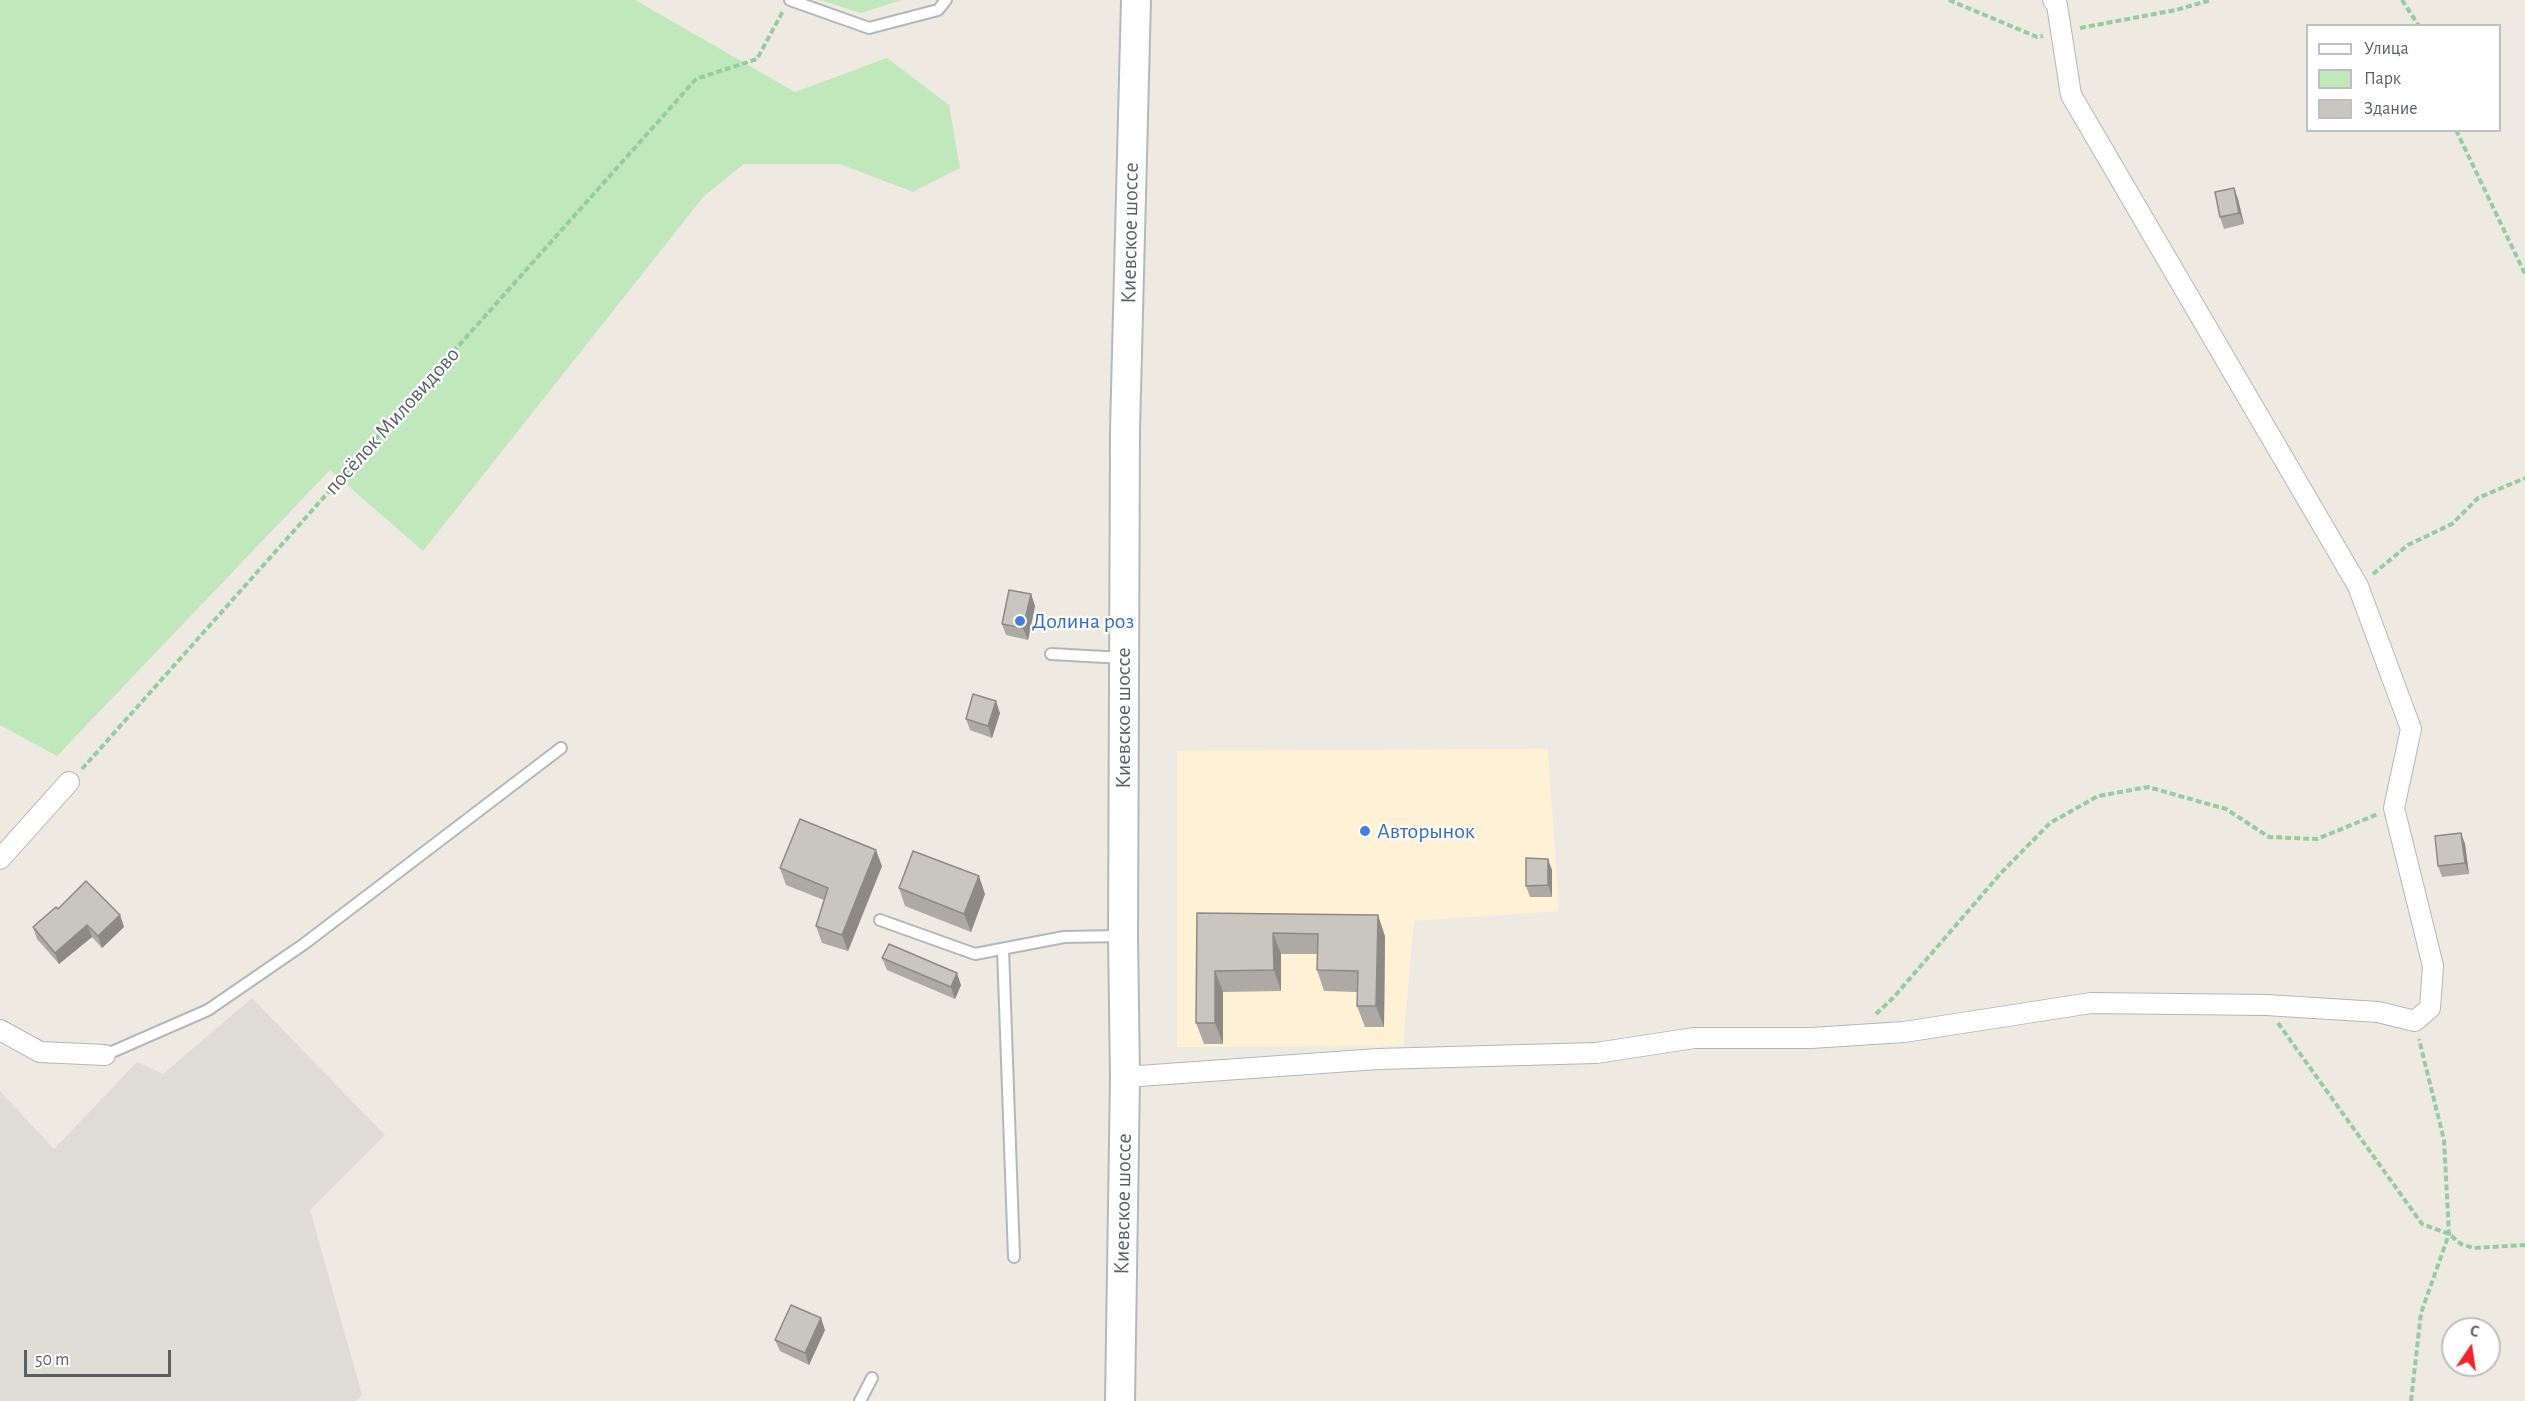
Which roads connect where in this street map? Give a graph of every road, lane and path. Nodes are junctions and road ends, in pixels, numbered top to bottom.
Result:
1 (790, 0) edge
2 (946, 0) edge
3 (1136, 0) edge
4 (1949, 0) edge
5 (2053, 0) edge
6 (2211, 0) edge
7 (2402, 0) edge
8 (783, 10) dead end
9 (2418, 24) edge
10 (2060, 30) junction
11 (2457, 132) edge
12 (2525, 274) edge
13 (2525, 478) edge
14 (2358, 586) junction
15 (1051, 654) dead end
16 (1124, 658) junction
17 (561, 748) dead end
18 (69, 782) joint
19 (2394, 808) junction
20 (0, 860) edge
21 (880, 920) dead end
22 (1123, 936) junction
23 (1004, 949) junction
24 (2266, 1005) junction
25 (2415, 1021) junction
26 (0, 1030) edge
27 (1853, 1035) junction
28 (105, 1054) joint
29 (1125, 1077) junction
30 (2449, 1234) junction
31 (2525, 1245) edge
32 (1014, 1257) dead end
33 (872, 1378) dead end
34 (860, 1401) edge
35 (1120, 1401) edge
36 (2411, 1401) edge

1 - 2 lane
3 - 16 main road, Киевское шоссе
4 - 10 path
5 - 10 street
6 - 10 path
7 - 9 path
8 - 18 path, посёлок Миловидово
10 - 14 street
11 - 12 path
13 - 14 path
14 - 19 street
15 - 16 lane
16 - 22 main road, Киевское шоссе
17 - 28 lane
18 - 20 street
19 - 25 street
19 - 27 path
21 - 23 lane
22 - 23 lane
22 - 29 main road, Киевское шоссе
23 - 32 lane
24 - 25 street
24 - 27 street
24 - 30 path
25 - 30 path
26 - 28 street
27 - 29 street
29 - 35 main road, Киевское шоссе
30 - 31 path
30 - 36 path
33 - 34 lane

